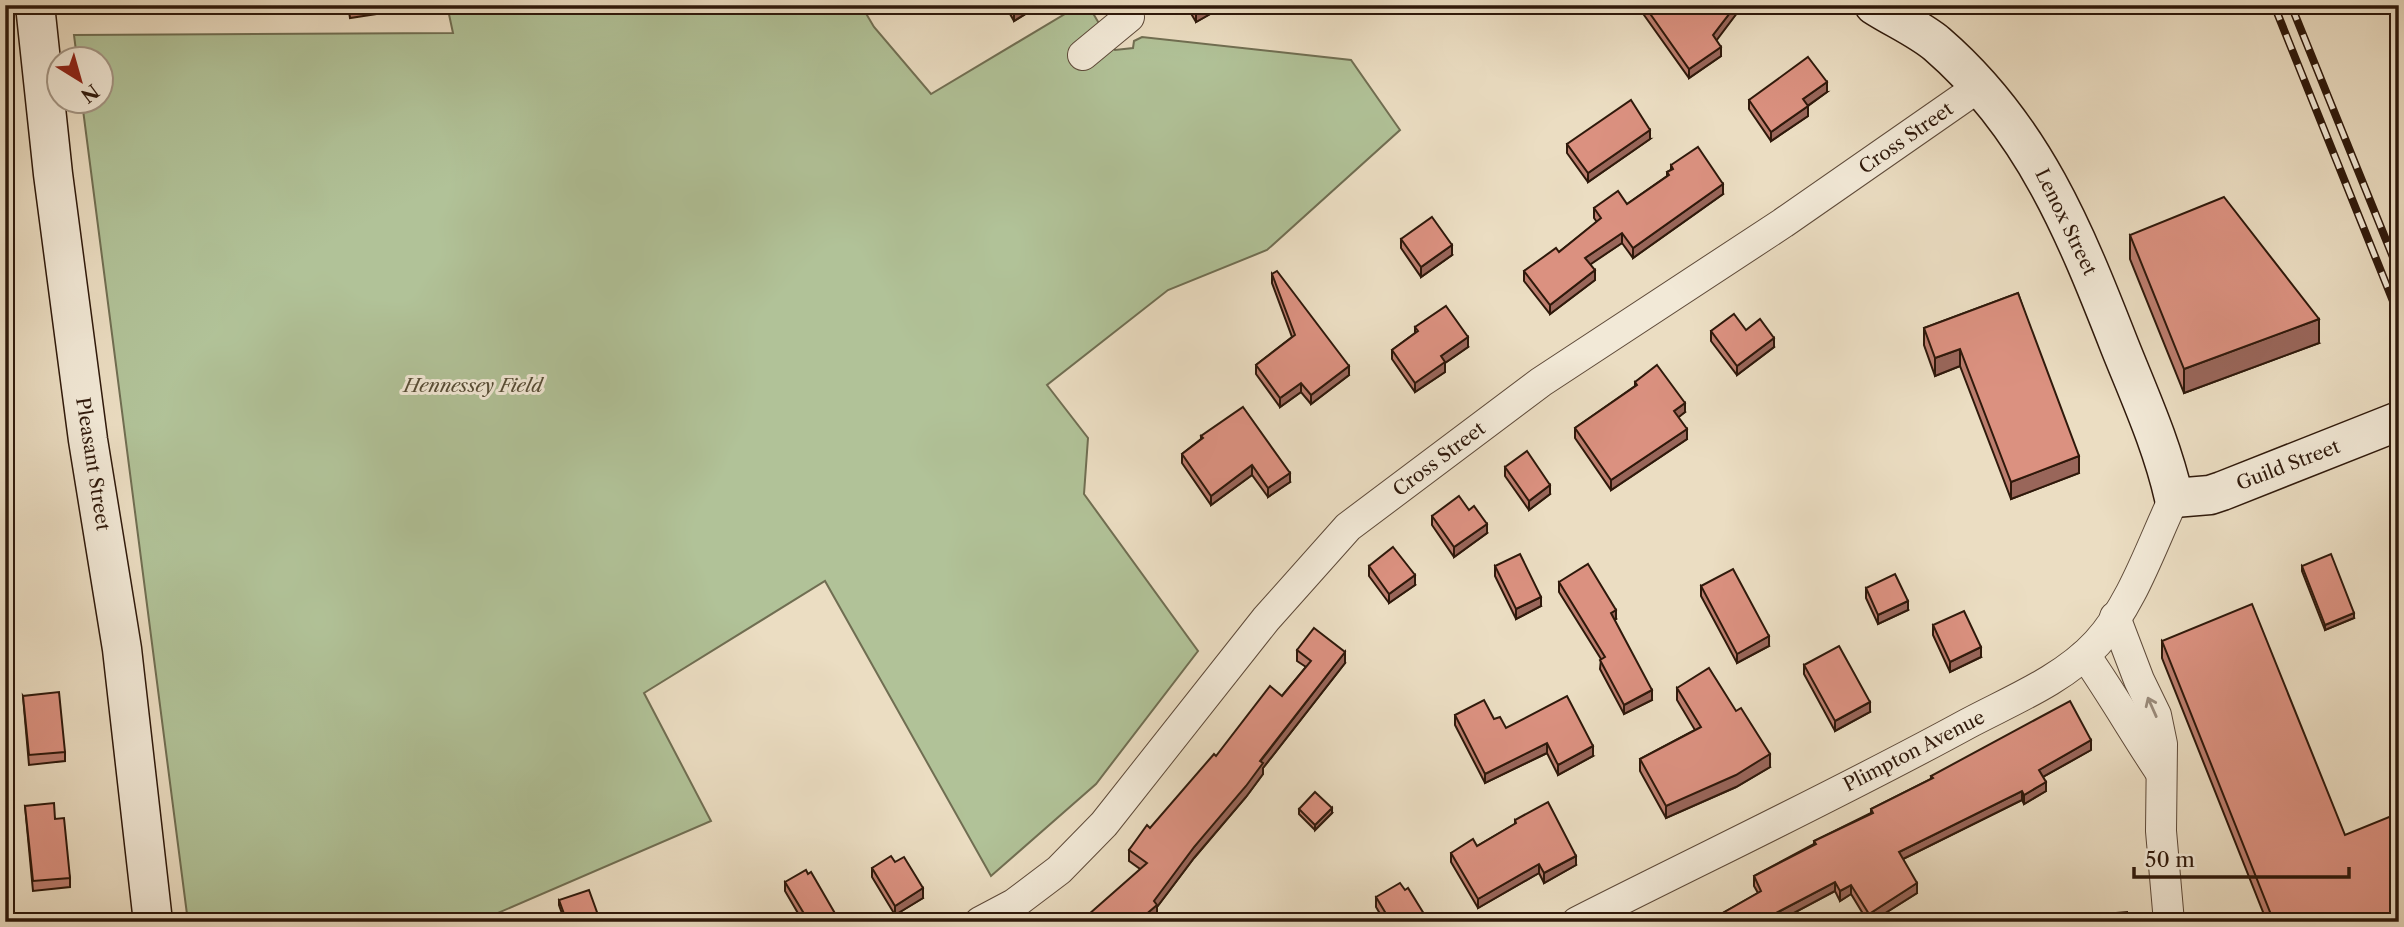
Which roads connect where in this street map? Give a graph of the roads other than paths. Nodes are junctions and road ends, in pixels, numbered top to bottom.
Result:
1 (35, 5) edge
2 (1874, 5) edge
3 (1126, 11) edge
4 (1083, 55) dead end
5 (1980, 86) junction
6 (2399, 421) edge
7 (2174, 498) junction
8 (2115, 617) junction
9 (2085, 655) junction
10 (2161, 774) junction
11 (153, 922) edge
12 (980, 922) edge
13 (1577, 922) edge
14 (2169, 922) edge

1 - 11 street, Pleasant Street
2 - 5 street, Lenox Street
3 - 4 street
5 - 7 street, Lenox Street
5 - 12 street, Cross Street
6 - 7 street, Guild Street
7 - 8 street, Plimpton Avenue
8 - 9 street, Plimpton Avenue
10 -> 8 street
9 - 10 street
9 - 13 street, Plimpton Avenue
10 - 14 street

